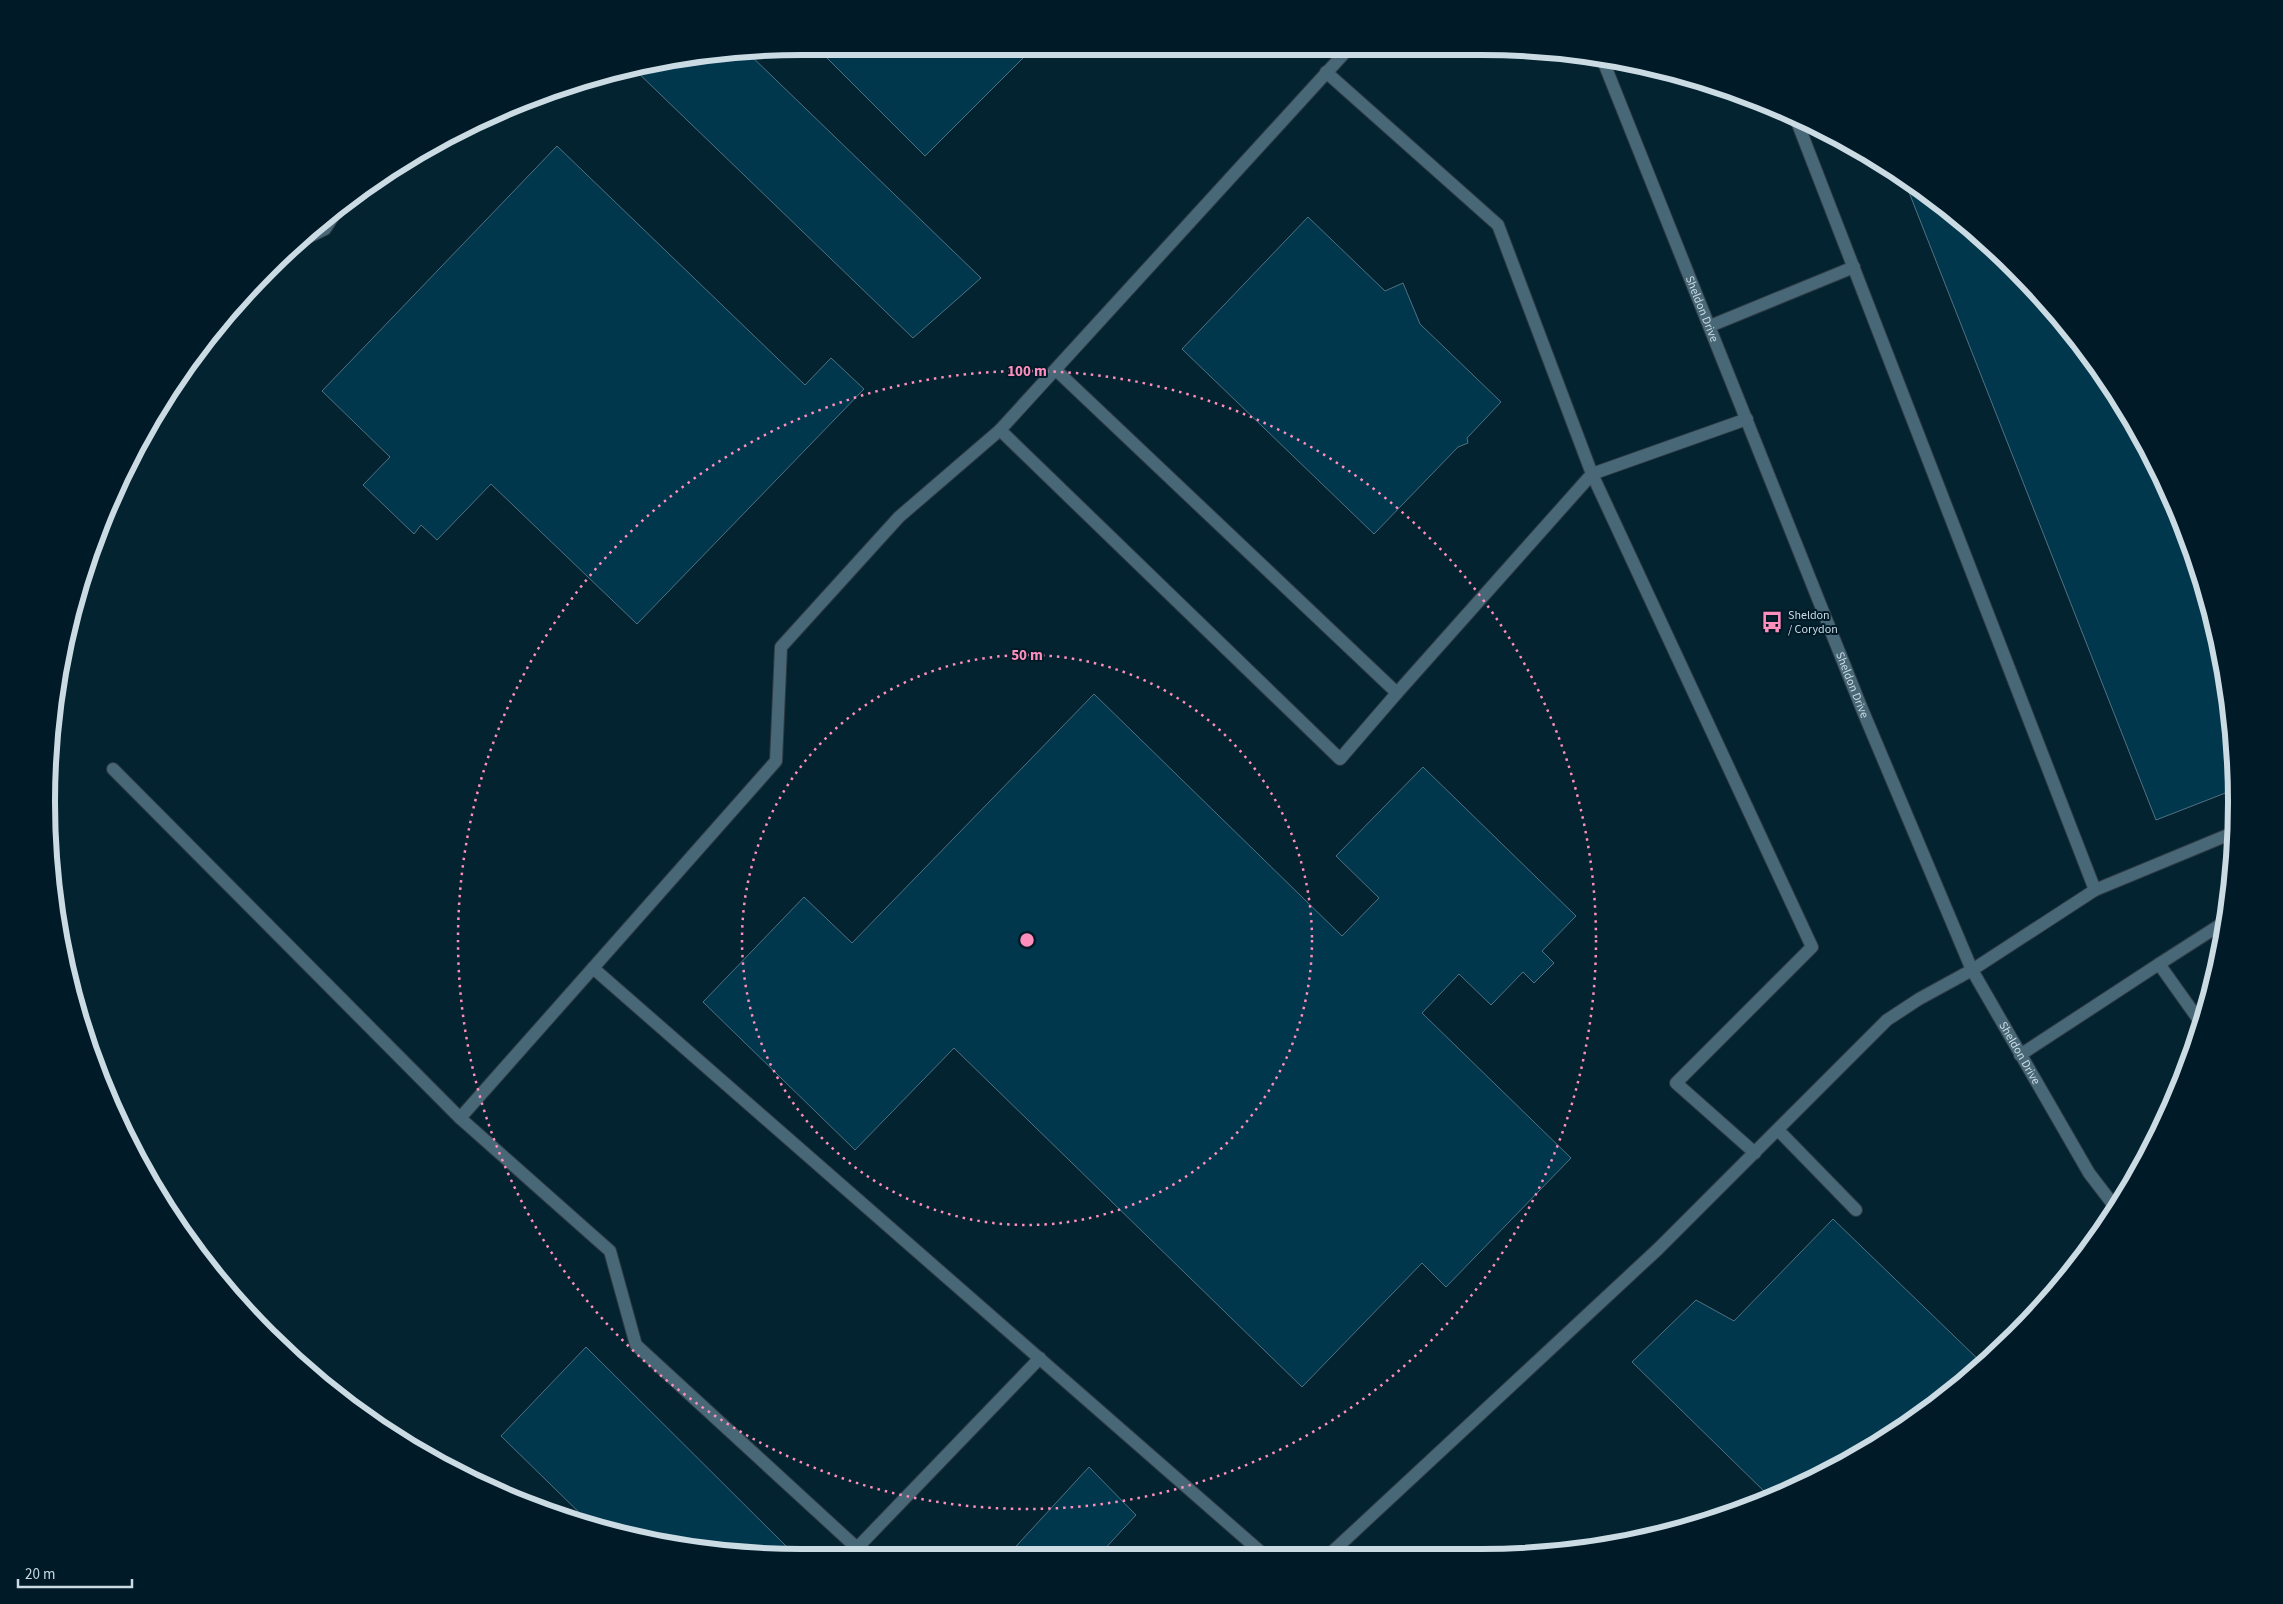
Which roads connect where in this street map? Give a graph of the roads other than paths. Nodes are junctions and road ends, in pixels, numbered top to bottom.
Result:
1 (1342, 55) edge
2 (1605, 65) edge
3 (1326, 72) junction
4 (1799, 127) edge
5 (1854, 267) junction
6 (1710, 326) junction
7 (1056, 370) junction
8 (1747, 419) junction
9 (1000, 430) junction
10 (1592, 474) junction
11 (1397, 693) junction
12 (113, 769) dead end
13 (2227, 835) edge
14 (2095, 890) junction
15 (2218, 926) edge
16 (2158, 964) junction
17 (593, 968) junction
18 (1972, 970) junction
19 (2196, 1016) edge
20 (2020, 1055) junction
21 (460, 1118) junction
22 (1778, 1130) junction
23 (1755, 1153) junction
24 (2111, 1202) edge
25 (1856, 1210) dead end
26 (1040, 1358) junction
27 (853, 1549) edge
28 (859, 1549) edge
29 (1257, 1549) edge
30 (1335, 1549) edge

1 - 3 street
2 - 6 street, Sheldon Drive
3 - 7 street
3 - 10 street
4 - 5 street
5 - 6 street
5 - 14 street
6 - 8 street, Sheldon Drive
7 - 9 street
7 - 11 street
8 - 10 street
8 - 18 street, Sheldon Drive
9 - 11 street
9 - 17 street
10 - 11 street
10 - 23 street
12 - 21 street
13 - 14 street
14 - 18 street
15 - 16 street
16 - 19 street
16 - 20 street
17 - 21 street
17 - 26 street
18 - 20 street, Sheldon Drive
18 - 22 street
20 - 24 street, Sheldon Drive
21 - 27 street
22 - 23 street
22 - 25 street
23 - 30 street
26 - 28 street
26 - 29 street

